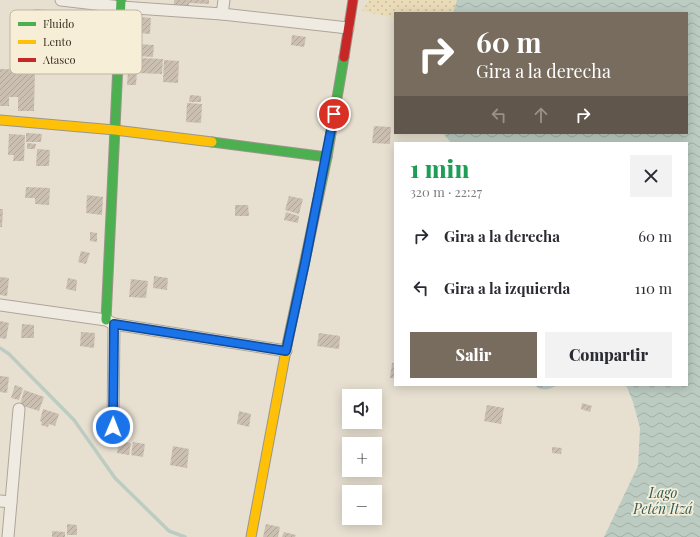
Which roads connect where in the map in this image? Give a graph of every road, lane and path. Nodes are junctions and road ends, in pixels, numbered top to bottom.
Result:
1 (60, 0) edge
2 (224, 0) edge
3 (353, 0) edge
4 (121, 3) edge
5 (222, 14) junction
6 (348, 28) junction
7 (118, 74) edge
8 (0, 120) edge
9 (115, 130) junction
10 (327, 157) junction
11 (0, 304) edge
12 (110, 322) junction
13 (286, 351) junction
14 (20, 409) dead end
15 (113, 427) dead end
16 (5, 502) edge
17 (8, 537) edge
18 (250, 537) edge

1 - 4 street
2 - 5 street
3 - 6 street
4 - 5 street
5 - 6 street
6 - 10 street
7 - 9 street
8 - 9 street
9 - 10 street
9 - 12 street
10 - 13 street
11 - 12 street
12 - 13 street
12 - 15 street
13 - 18 street
14 - 16 street
16 - 17 street

